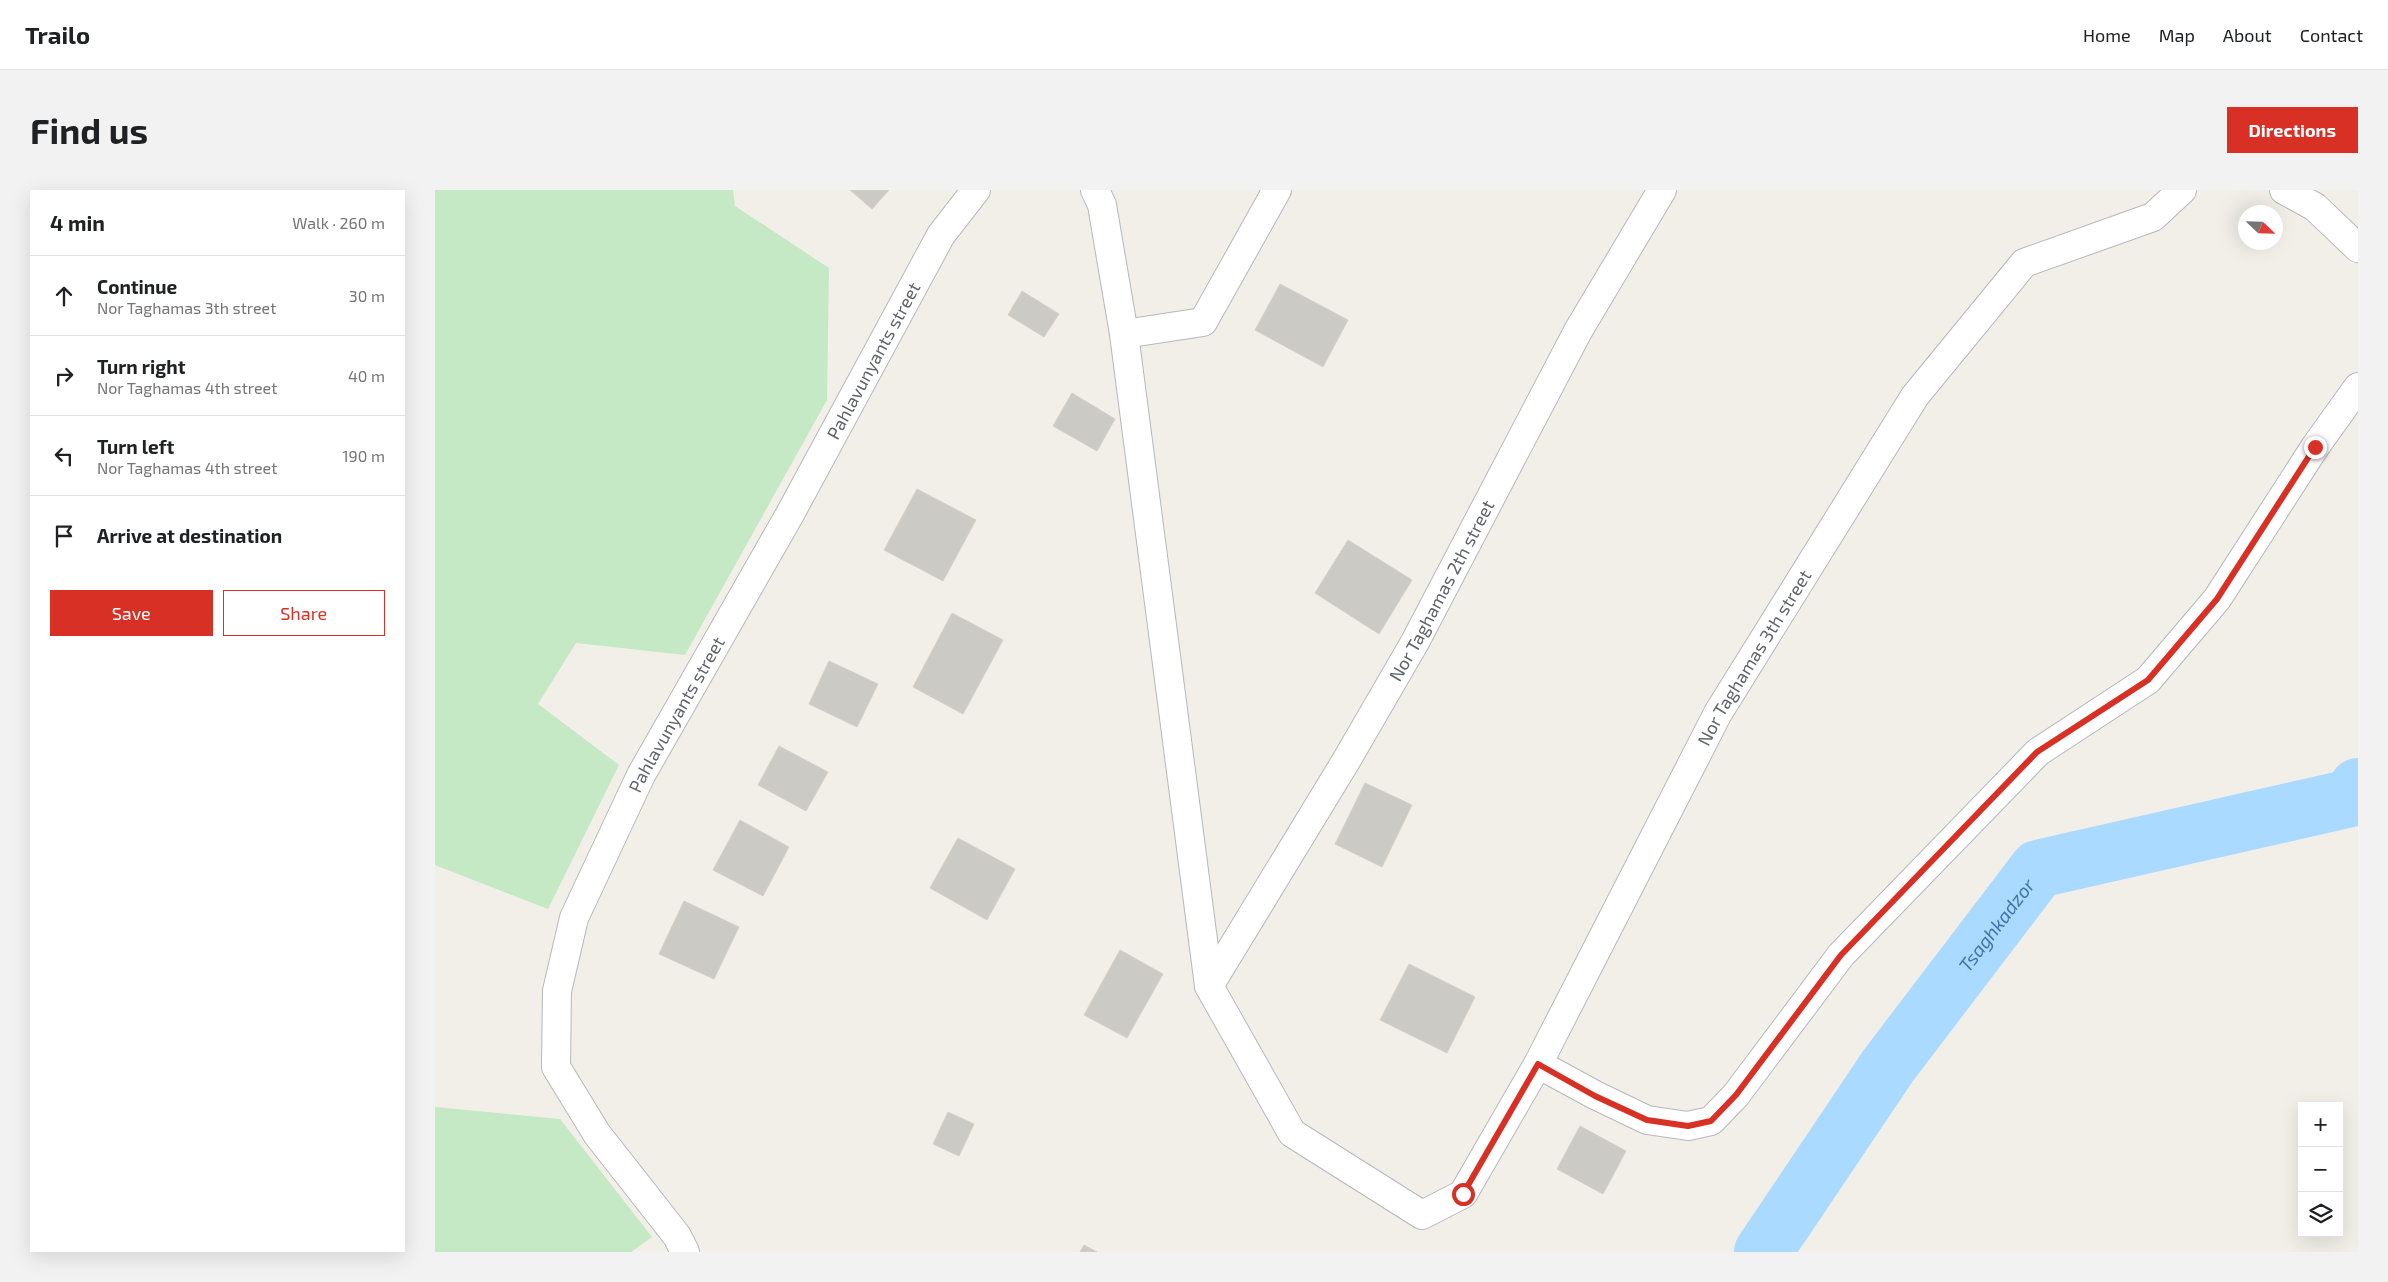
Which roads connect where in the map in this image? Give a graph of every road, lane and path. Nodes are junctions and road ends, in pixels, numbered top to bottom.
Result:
1 (977, 190) edge
2 (1095, 190) edge
3 (1277, 190) edge
4 (1662, 190) edge
5 (2182, 190) edge
6 (2284, 190) edge
7 (2358, 248) edge
8 (1124, 334) junction
9 (2358, 387) edge
10 (1209, 986) junction
11 (1538, 1064) junction
12 (685, 1252) edge

1 - 12 street, Pahlavunyants street
2 - 8 street
3 - 8 street
4 - 10 street, Nor Taghamas 2th street
5 - 11 street, Nor Taghamas 3th street
6 - 7 street
8 - 10 street
9 - 11 street
10 - 11 street, Nor Taghamas 3th street

